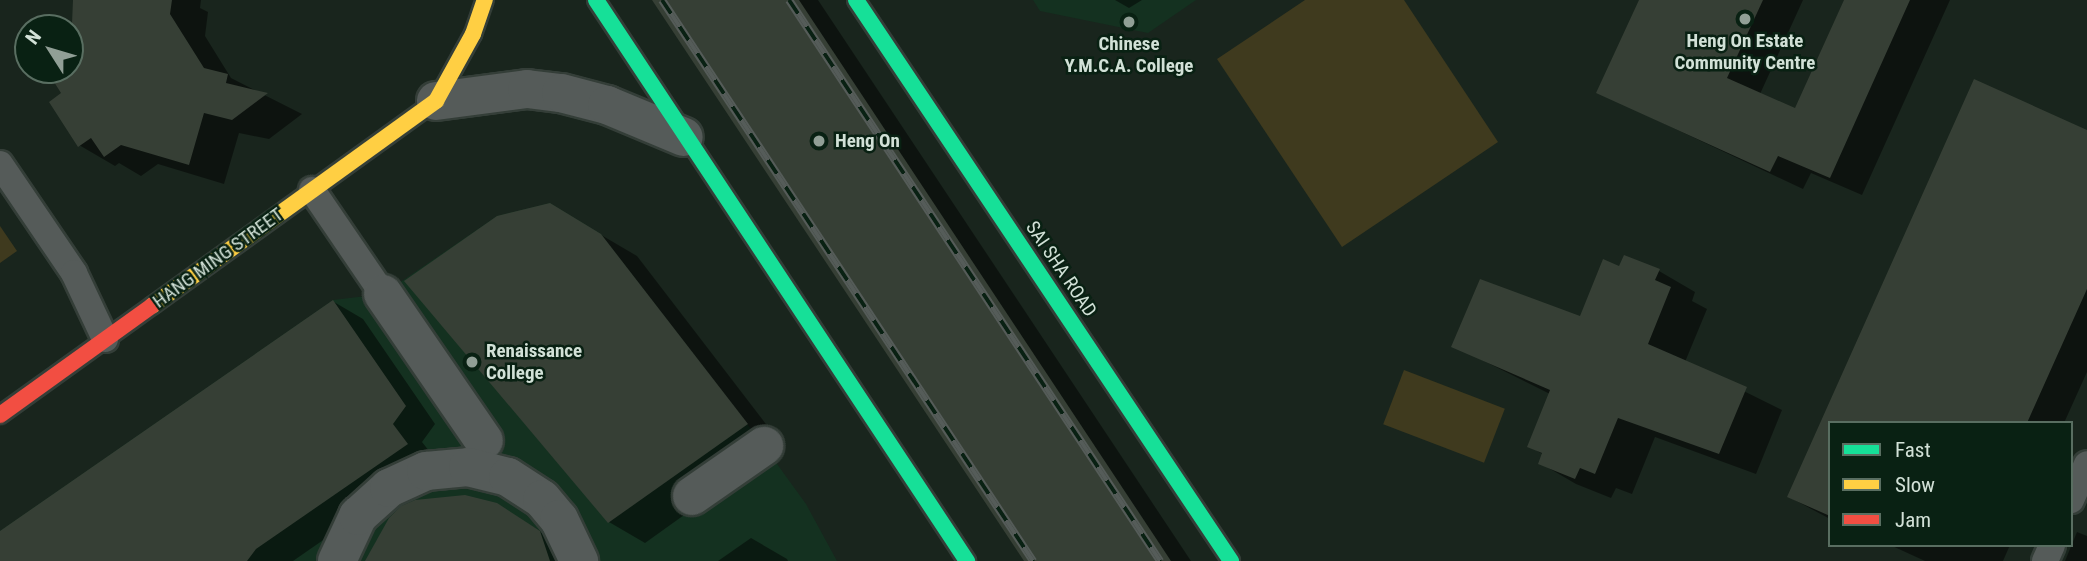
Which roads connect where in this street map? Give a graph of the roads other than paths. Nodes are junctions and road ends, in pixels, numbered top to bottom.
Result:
1 (485, 0) edge
2 (596, 0) edge
3 (856, 0) edge
4 (436, 101) junction
5 (684, 137) junction
6 (0, 164) edge
7 (312, 190) junction
8 (383, 294) joint
9 (105, 340) junction
10 (0, 415) edge
11 (484, 441) dead end
12 (764, 446) dead end
13 (2087, 464) edge
14 (692, 496) dead end
15 (2073, 496) edge
16 (337, 561) edge
17 (579, 561) edge
18 (967, 561) edge
19 (1231, 561) edge

1 - 4 main road, HANG MING STREET
2 - 5 main road
3 - 19 main road, SAI SHA ROAD
4 - 5 street, HANG MING STREET
4 - 7 main road, HANG MING STREET
5 - 18 main road
6 - 9 lane
7 - 8 lane
7 - 9 main road, HANG MING STREET
8 - 11 street
9 - 10 main road, HANG MING STREET
12 - 14 street
13 - 15 lane
16 - 17 street

